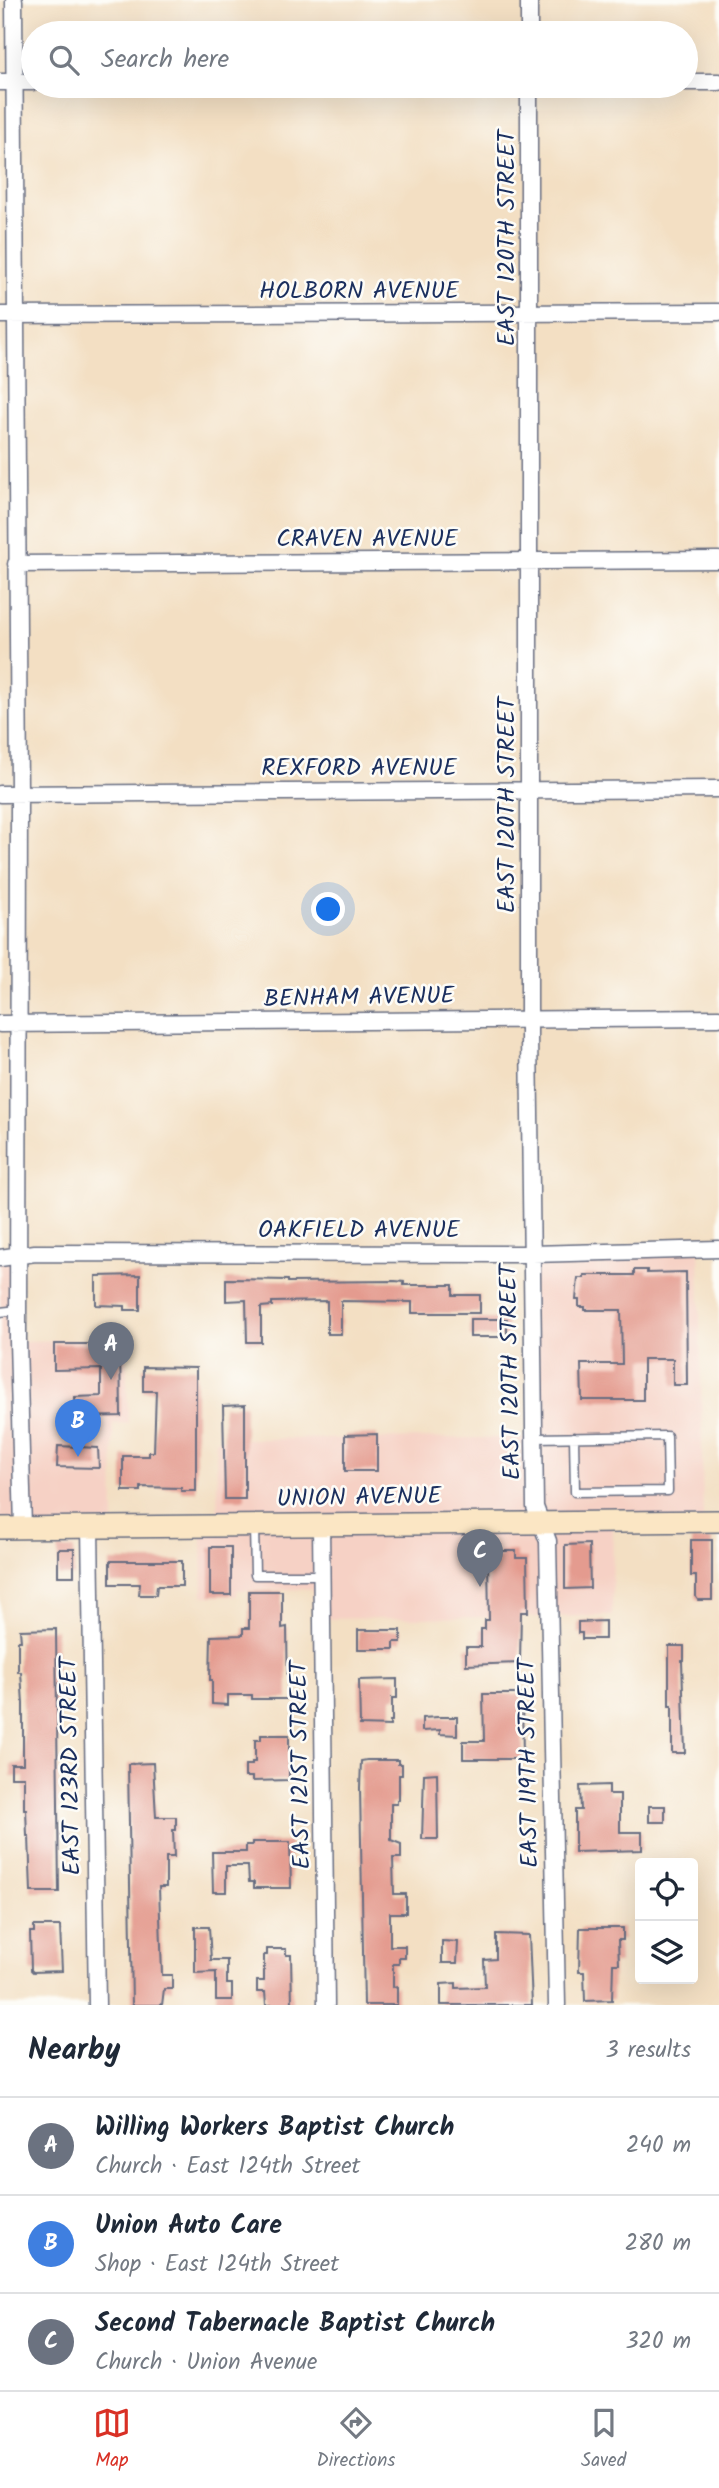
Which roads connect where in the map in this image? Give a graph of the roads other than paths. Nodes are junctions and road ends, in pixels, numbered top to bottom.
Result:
1 (14, 0) edge
2 (530, 0) edge
3 (530, 21) edge
4 (7, 82) edge
5 (698, 82) edge
6 (719, 82) edge
7 (530, 98) edge
8 (719, 312) edge
9 (530, 313) junction
10 (0, 315) edge
11 (17, 315) junction
12 (8, 545) edge
13 (719, 560) edge
14 (530, 561) junction
15 (16, 564) junction
16 (530, 789) junction
17 (719, 789) edge
18 (0, 794) edge
19 (19, 794) junction
20 (719, 1018) edge
21 (530, 1020) junction
22 (0, 1024) edge
23 (19, 1024) junction
24 (719, 1249) edge
25 (532, 1254) junction
26 (19, 1256) junction
27 (0, 1258) edge
28 (19, 1310) junction
29 (0, 1312) edge
30 (573, 1437) junction
31 (534, 1438) junction
32 (719, 1521) edge
33 (540, 1523) junction
34 (321, 1525) junction
35 (254, 1526) junction
36 (90, 1527) junction
37 (0, 1528) edge
38 (23, 1528) junction
39 (321, 1574) junction
40 (97, 2005) edge
41 (326, 2005) edge
42 (557, 2005) edge

1 - 4 street
2 - 3 street
4 - 11 street
5 - 6 street
7 - 9 street, EAST 120TH STREET
8 - 9 street, HOLBORN AVENUE
9 - 11 street, HOLBORN AVENUE
9 - 14 street, EAST 120TH STREET
10 - 11 street, HOLBORN AVENUE
11 - 12 street
12 - 15 street
13 - 14 street, CRAVEN AVENUE
14 - 15 street, CRAVEN AVENUE
14 - 16 street, EAST 120TH STREET
15 - 19 street
16 - 17 street, REXFORD AVENUE
16 - 19 street, REXFORD AVENUE
16 - 21 street, EAST 120TH STREET
18 - 19 street, REXFORD AVENUE
19 - 23 street
20 - 21 street, BENHAM AVENUE
21 - 23 street, BENHAM AVENUE
21 - 25 street, EAST 120TH STREET
22 - 23 street, BENHAM AVENUE
23 - 26 street
24 - 25 street, OAKFIELD AVENUE
25 - 26 street, OAKFIELD AVENUE
25 - 31 street, EAST 120TH STREET
26 - 27 street, OAKFIELD AVENUE
26 - 28 street
28 - 29 lane
28 - 38 street
30 - 30 lane
30 - 31 lane
31 - 33 street, EAST 120TH STREET
32 - 33 main road, UNION AVENUE
33 - 34 main road, UNION AVENUE
33 - 42 street, EAST 119TH STREET
34 - 35 main road, UNION AVENUE
34 - 39 street, EAST 121ST STREET
35 - 36 main road, UNION AVENUE
35 - 39 lane
36 - 38 main road, UNION AVENUE
36 - 40 street, EAST 123RD STREET
37 - 38 main road, UNION AVENUE
39 - 41 street, EAST 121ST STREET

